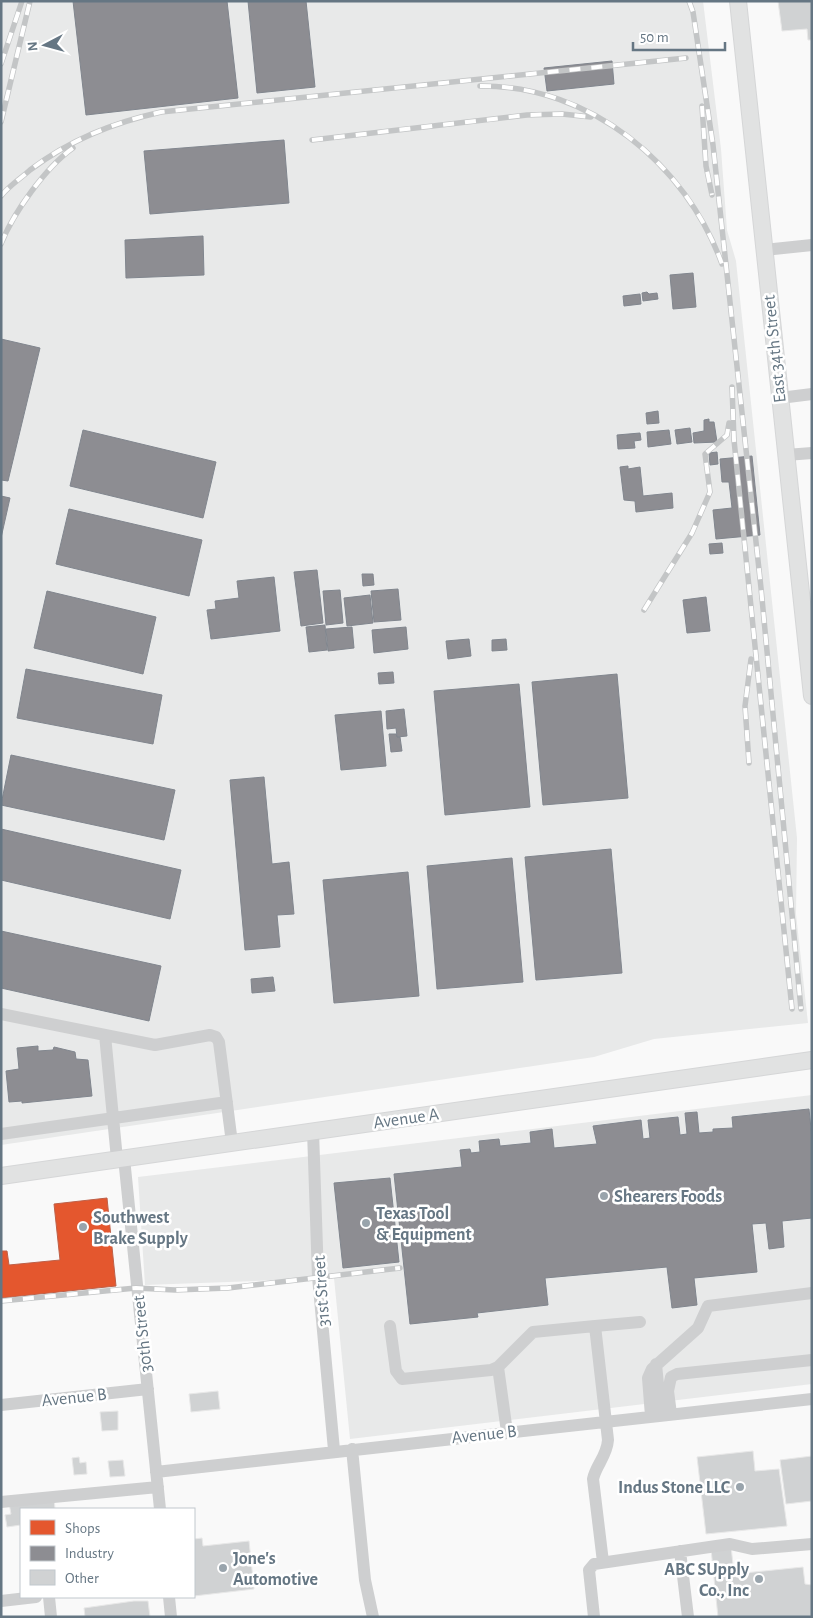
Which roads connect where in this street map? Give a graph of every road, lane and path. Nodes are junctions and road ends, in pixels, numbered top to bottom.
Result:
1 (738, 1) edge
2 (812, 245) edge
3 (764, 250) junction
4 (812, 394) edge
5 (780, 398) junction
6 (812, 453) edge
7 (786, 455) junction
8 (809, 639) edge
9 (812, 696) edge
10 (1, 1014) edge
11 (105, 1035) junction
12 (812, 1060) edge
13 (227, 1102) junction
14 (113, 1117) junction
15 (313, 1131) junction
16 (1, 1134) edge
17 (232, 1143) junction
18 (121, 1159) junction
19 (1, 1176) edge
20 (812, 1293) edge
21 (640, 1322) dead end
22 (390, 1326) dead end
23 (595, 1326) junction
24 (812, 1360) edge
25 (498, 1367) junction
26 (148, 1388) junction
27 (812, 1399) edge
28 (1, 1405) edge
29 (661, 1415) junction
30 (606, 1421) junction
31 (507, 1432) junction
32 (352, 1449) junction
33 (334, 1450) junction
34 (156, 1472) junction
35 (158, 1487) junction
36 (1, 1502) edge
37 (160, 1508) edge
38 (812, 1544) edge
39 (680, 1551) junction
40 (603, 1562) junction
41 (24, 1598) edge
42 (49, 1598) edge
43 (169, 1598) edge
44 (1, 1600) edge
45 (51, 1617) edge
46 (171, 1617) edge
47 (373, 1617) edge
48 (594, 1617) edge
49 (688, 1617) edge

1 - 3 main road, East 34th Street
2 - 3 street
3 - 5 main road, East 34th Street
4 - 5 street
5 - 7 main road, East 34th Street
6 - 7 street
7 - 8 main road, East 34th Street
8 - 9 main road, East 34th Street
10 - 11 street
11 - 13 street
11 - 14 street, 30th Street
12 - 15 main road, Avenue A
13 - 14 street
13 - 17 street
14 - 16 street
14 - 18 street, 30th Street
15 - 17 main road, Avenue A
15 - 33 street, 31st Street
17 - 18 main road, Avenue A
18 - 19 main road, Avenue A
18 - 26 street, 30th Street
20 - 29 street
21 - 23 street
22 - 25 street
23 - 25 street
23 - 30 street
24 - 29 street
25 - 31 street
26 - 28 street, Avenue B
26 - 34 street, 30th Street
27 - 29 street, Avenue B
29 - 30 street, Avenue B
30 - 31 street, Avenue B
30 - 40 street
31 - 32 street, Avenue B
32 - 33 street, Avenue B
32 - 47 street
33 - 34 street, Avenue B
34 - 35 street, 30th Street
35 - 36 street
35 - 37 street, 30th Street
38 - 39 street
39 - 40 street
39 - 49 street
40 - 48 street
41 - 44 street
42 - 45 street
43 - 46 street

